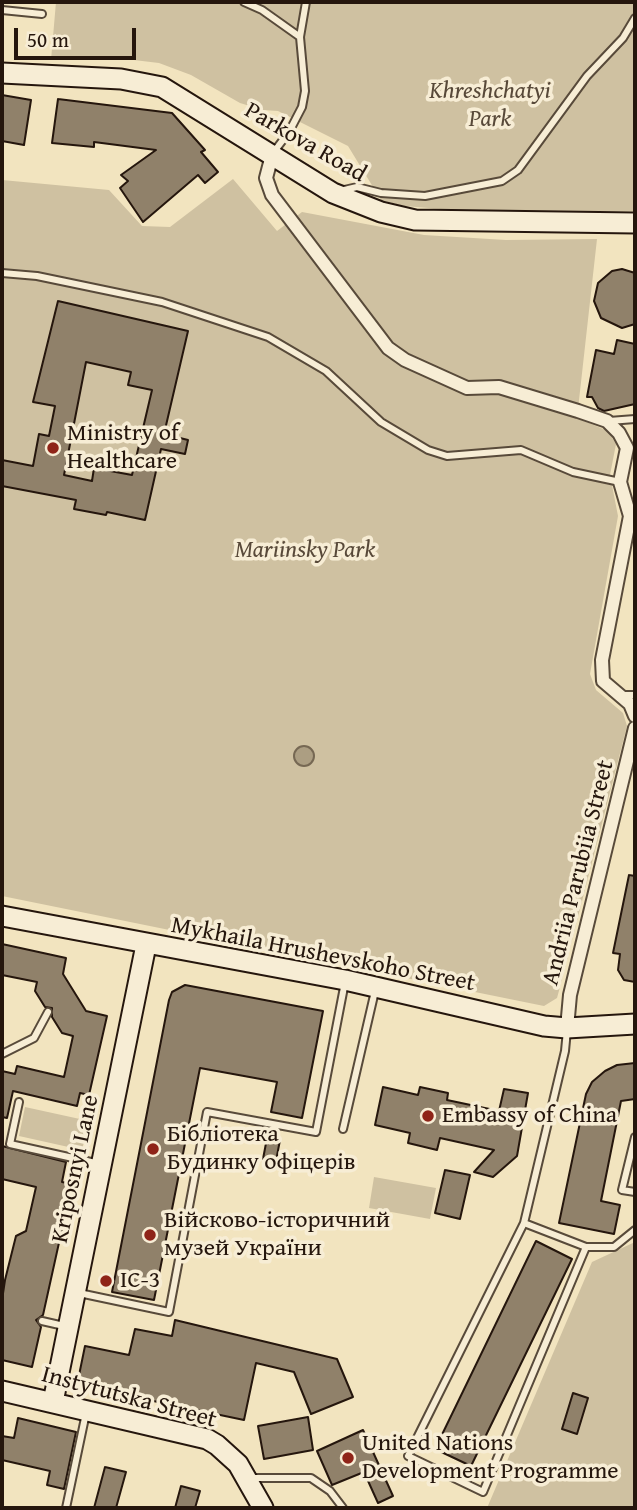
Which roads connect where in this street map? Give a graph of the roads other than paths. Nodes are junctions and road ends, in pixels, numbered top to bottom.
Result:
1 (244, 2) edge
2 (306, 2) edge
3 (2, 10) edge
4 (42, 14) dead end
5 (635, 18) edge
6 (300, 37) junction
7 (2, 73) edge
8 (272, 155) junction
9 (333, 193) junction
10 (635, 223) edge
11 (2, 273) edge
12 (635, 419) edge
13 (607, 421) junction
14 (620, 482) junction
15 (634, 705) edge
16 (635, 728) edge
17 (2, 916) edge
18 (146, 945) junction
19 (345, 980) junction
20 (375, 987) junction
21 (48, 1012) dead end
22 (635, 1024) edge
23 (567, 1028) junction
24 (2, 1054) edge
25 (19, 1102) dead end
26 (343, 1129) dead end
27 (635, 1137) edge
28 (101, 1165) junction
29 (635, 1192) edge
30 (524, 1223) junction
31 (635, 1230) edge
32 (586, 1247) junction
33 (76, 1292) junction
34 (42, 1321) dead end
35 (69, 1326) junction
36 (2, 1391) edge
37 (53, 1402) junction
38 (86, 1411) junction
39 (243, 1471) junction
40 (66, 1508) edge
41 (263, 1508) edge
42 (343, 1508) edge

1 - 6 lane
2 - 6 lane
3 - 4 lane
5 - 9 lane
6 - 8 lane
7 - 8 main road, Parkova Road
8 - 9 main road, Parkova Road
8 - 13 street
9 - 10 main road, Parkova Road
11 - 14 lane
12 - 13 lane
13 - 14 street
14 - 15 street
16 - 23 street, Andriia Parubiia Street
17 - 18 main road, Mykhaila Hrushevskoho Street
18 - 19 main road, Mykhaila Hrushevskoho Street
18 - 28 main road, Kriposnyi Lane
19 - 20 main road, Mykhaila Hrushevskoho Street
19 - 33 lane
20 - 23 main road, Mykhaila Hrushevskoho Street
20 - 26 lane
21 - 24 lane
22 - 23 main road, Mykhaila Hrushevskoho Street
23 - 30 lane
25 - 28 lane
27 - 29 lane
28 - 33 main road, Kriposnyi Lane
30 - 32 lane
30 - 32 lane
31 - 32 lane
33 - 35 main road, Kriposnyi Lane
34 - 35 lane
35 - 37 main road, Kriposnyi Lane
36 - 37 main road, Instytutska Street
37 - 38 main road, Instytutska Street
38 - 39 main road, Instytutska Street
38 - 40 lane
39 - 41 main road
39 - 42 lane

